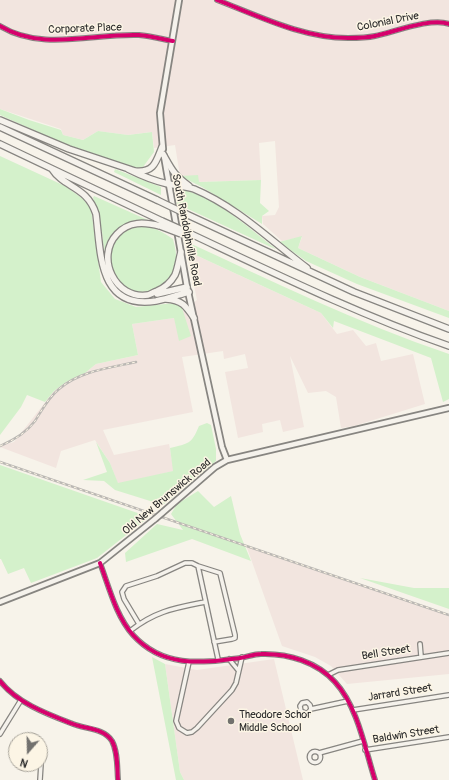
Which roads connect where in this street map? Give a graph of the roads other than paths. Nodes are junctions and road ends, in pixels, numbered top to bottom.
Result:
1 (179, 0) edge
2 (217, 0) edge
3 (449, 24) edge
4 (0, 26) edge
5 (173, 41) junction
6 (0, 120) edge
7 (0, 127) edge
8 (0, 144) edge
9 (162, 147) junction
10 (163, 154) junction
11 (52, 169) junction
12 (128, 169) junction
13 (168, 184) junction
14 (194, 189) junction
15 (161, 223) junction
16 (181, 252) junction
17 (318, 276) junction
18 (188, 289) junction
19 (149, 295) junction
20 (164, 299) junction
21 (194, 318) junction
22 (449, 329) edge
23 (449, 346) edge
24 (449, 408) edge
25 (227, 460) junction
26 (100, 563) junction
27 (198, 566) junction
28 (0, 602) edge
29 (205, 602) junction
30 (139, 624) junction
31 (130, 631) junction
32 (214, 642) junction
33 (420, 644) dead end
34 (449, 653) edge
35 (421, 656) junction
36 (242, 658) junction
37 (229, 659) junction
38 (218, 660) junction
39 (188, 662) junction
40 (238, 670) junction
41 (328, 675) junction
42 (0, 680) edge
43 (449, 695) edge
44 (21, 700) junction
45 (348, 701) junction
46 (311, 709) dead end
47 (353, 710) junction
48 (0, 734) edge
49 (449, 737) edge
50 (363, 741) junction
51 (366, 750) junction
52 (319, 753) dead end
53 (118, 780) edge
54 (375, 780) edge

1 - 5 main road, South Randolphville Road
2 - 3 street, Colonial Drive
4 - 5 street, Corporate Place
5 - 9 main road, South Randolphville Road
6 - 12 highway
7 - 17 highway, bridge
8 - 11 highway
9 - 10 main road, South Randolphville Road
9 - 12 highway
10 - 13 main road, South Randolphville Road
10 - 14 highway
11 - 15 highway
11 - 20 highway
12 - 13 highway
13 - 14 highway
13 - 16 main road, South Randolphville Road
14 - 17 highway
15 - 19 highway
15 - 23 highway, bridge
16 - 18 main road, South Randolphville Road
16 - 19 highway
17 - 22 highway
18 - 19 highway
18 - 20 highway
18 - 21 main road, South Randolphville Road
20 - 21 highway
21 - 25 main road, South Randolphville Road
24 - 25 main road, Old New Brunswick Road
25 - 26 main road, Old New Brunswick Road, bridge
26 - 28 main road, Old New Brunswick Road
26 - 31 street
27 - 29 street
27 - 30 street
27 - 32 street
29 - 30 street
29 - 32 street
30 - 31 street
31 - 39 street
32 - 38 street
33 - 35 street
34 - 35 street, Bell Street
35 - 41 street, Bell Street
36 - 37 street
36 - 40 street
36 - 41 street
37 - 38 street
37 - 40 street
38 - 39 street
39 - 40 street
41 - 45 street
42 - 44 street
43 - 47 street, Jarrard Street
44 - 48 street
44 - 53 street
45 - 46 street
45 - 47 street
47 - 50 street
49 - 51 street, Baldwin Street
50 - 51 street
50 - 52 street, Baldwin Street
51 - 54 street

